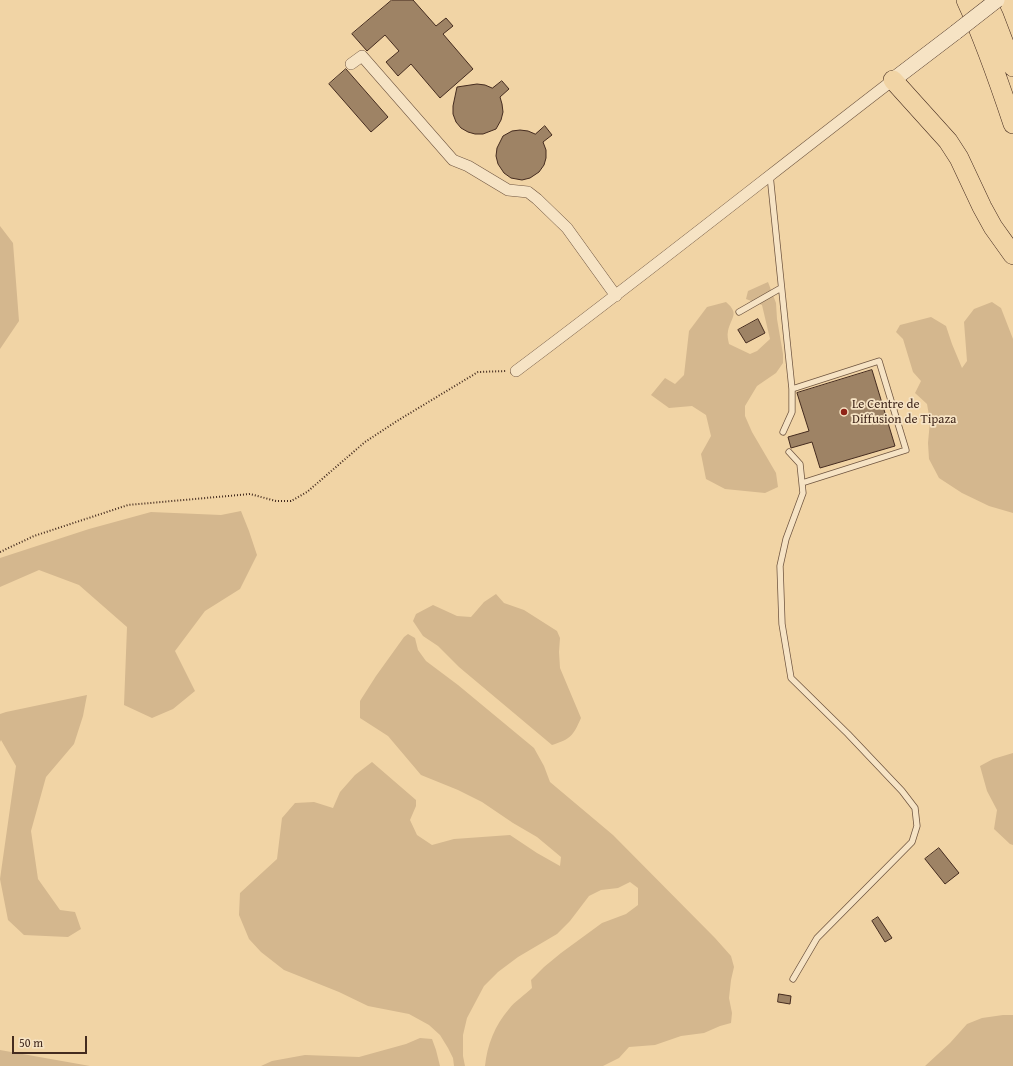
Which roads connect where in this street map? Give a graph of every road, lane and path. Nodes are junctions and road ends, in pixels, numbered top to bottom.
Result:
1 (966, 0) edge
2 (986, 0) edge
3 (995, 9) edge
4 (1013, 56) edge
5 (351, 64) dead end
6 (1013, 67) edge
7 (893, 80) junction
8 (1013, 124) edge
9 (770, 175) junction
10 (1013, 255) edge
11 (781, 288) junction
12 (616, 296) junction
13 (740, 312) dead end
14 (516, 371) joint
15 (792, 389) junction
16 (783, 432) dead end
17 (789, 452) dead end
18 (802, 483) junction
19 (0, 552) edge
20 (793, 980) dead end

1 - 8 highway
2 - 3 highway
3 - 4 highway
3 - 6 highway
3 - 7 street, bridge
5 - 12 street
7 - 9 street
7 - 10 highway
9 - 11 lane
9 - 12 street
11 - 13 lane
11 - 15 lane
12 - 14 street
14 - 19 path
15 - 16 lane
15 - 18 lane
17 - 18 lane
18 - 20 lane

